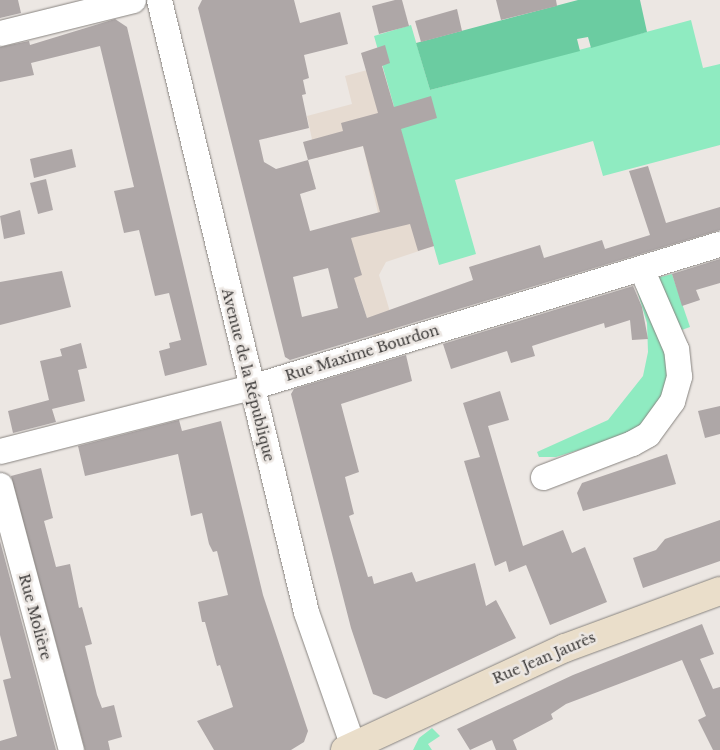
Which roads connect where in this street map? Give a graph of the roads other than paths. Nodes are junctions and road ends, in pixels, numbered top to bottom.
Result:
1 (132, 0) edge
2 (159, 0) edge
3 (0, 33) edge
4 (720, 244) edge
5 (641, 268) junction
6 (251, 387) junction
7 (0, 451) edge
8 (543, 477) dead end
9 (0, 485) edge
10 (720, 591) edge
11 (363, 746) edge
12 (70, 750) edge

1 - 3 street
2 - 6 street, Avenue de la République
4 - 5 street, Rue Maxime Bourdon
5 - 6 street, Rue Maxime Bourdon
5 - 8 street
6 - 7 street, Rue Maxime Bourdon
6 - 11 street, Avenue de la République
9 - 12 street, Rue Molière
10 - 11 main road, Rue Jean Jaurès

